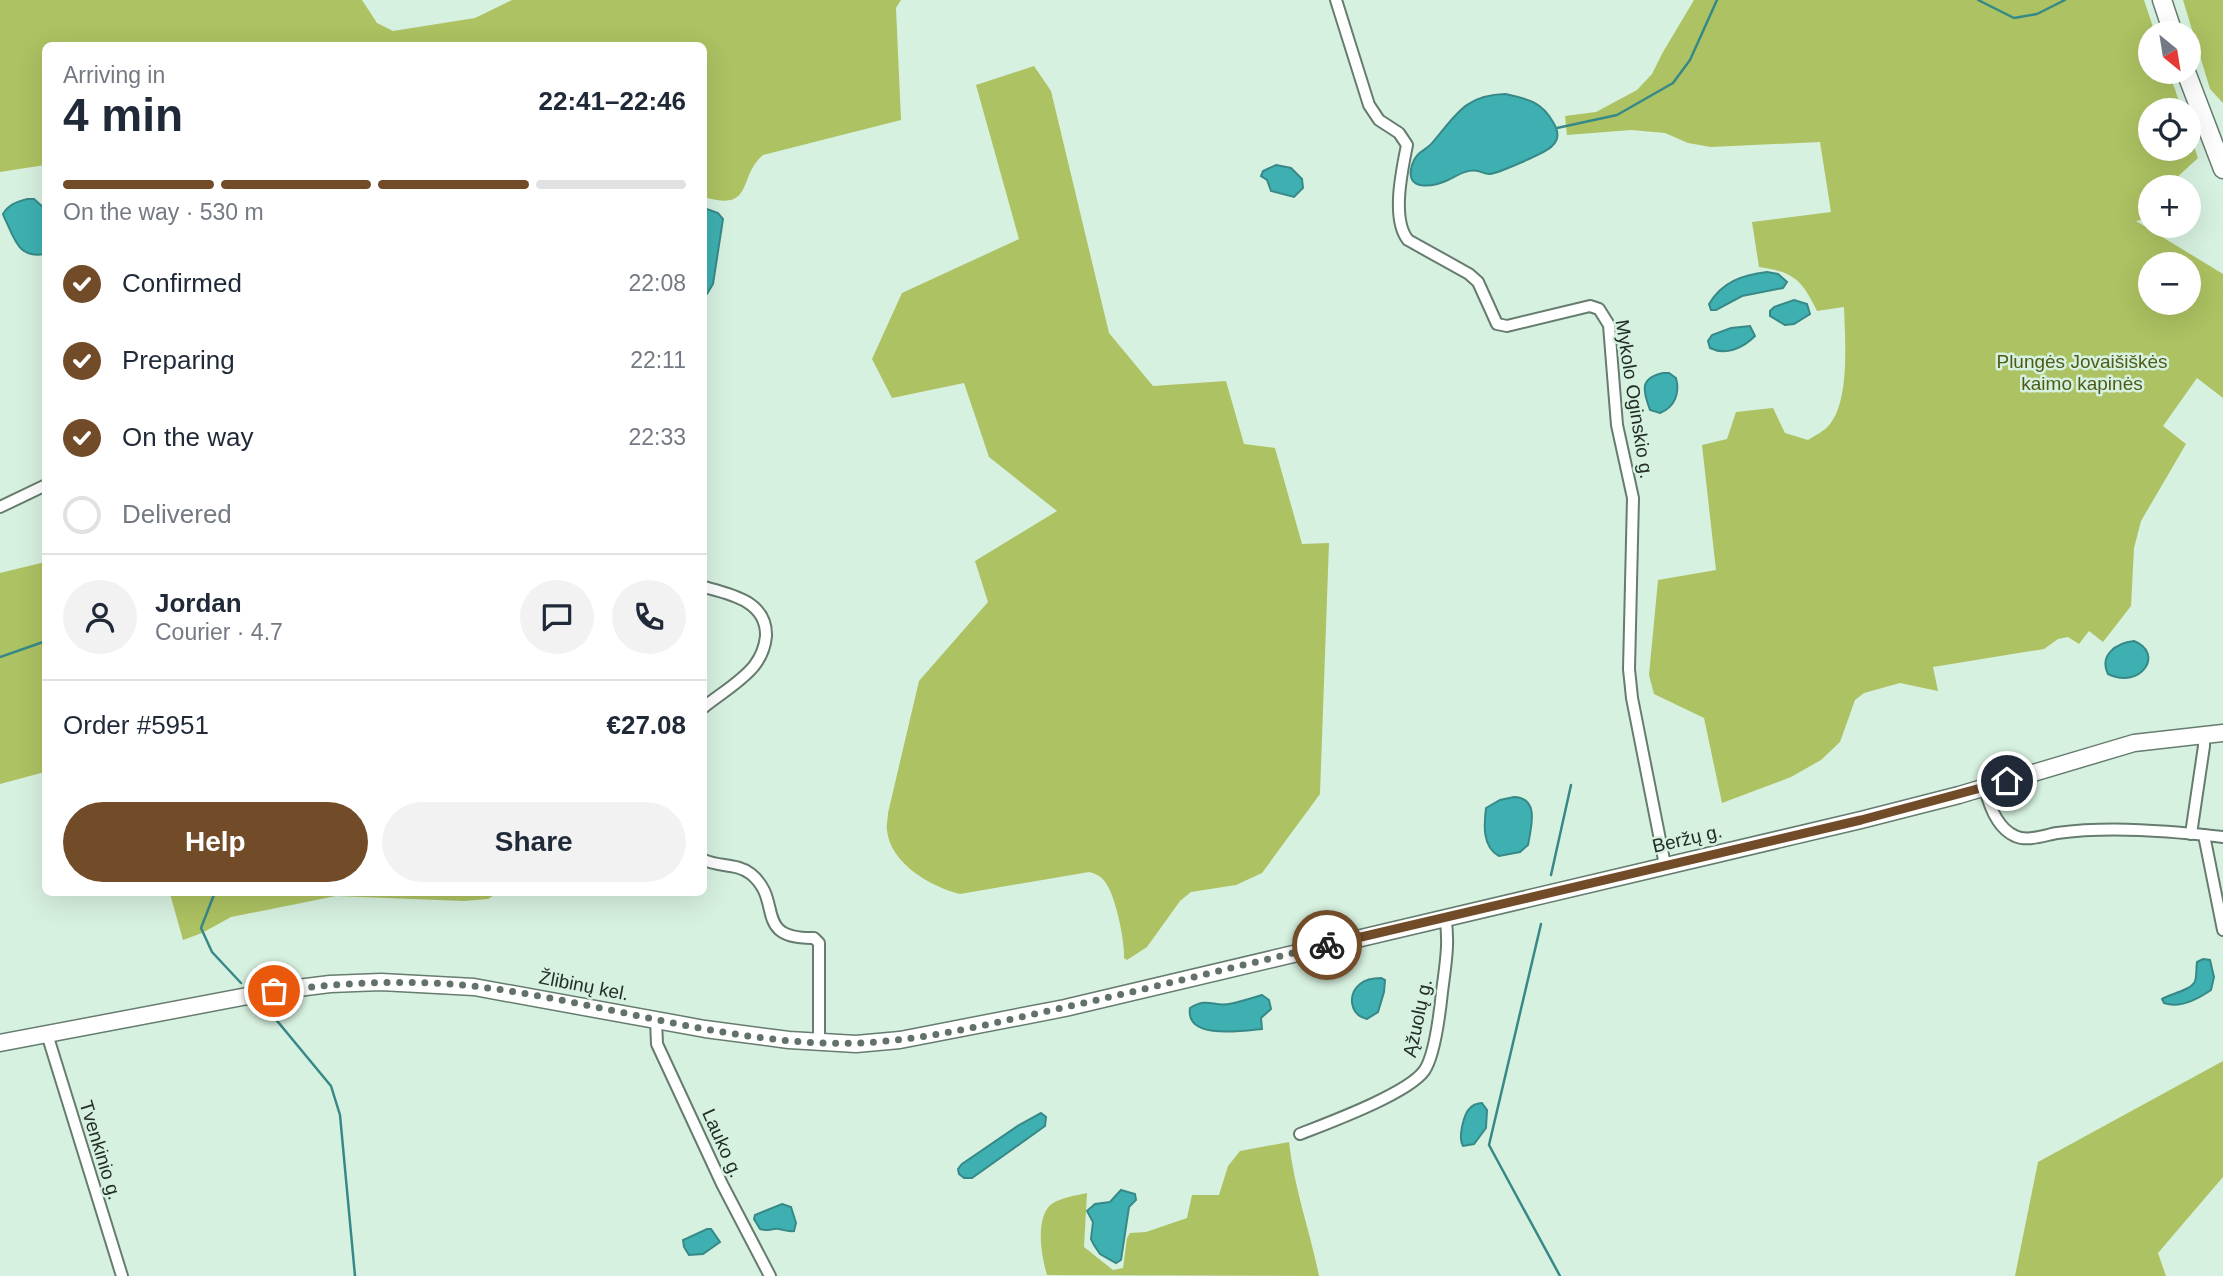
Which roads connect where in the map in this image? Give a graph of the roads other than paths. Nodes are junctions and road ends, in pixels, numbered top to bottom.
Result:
1 (1336, 0) edge
2 (2162, 0) edge
3 (2169, 21) edge
4 (2191, 84) edge
5 (2223, 169) edge
6 (42, 487) edge
7 (0, 507) edge
8 (707, 588) edge
9 (707, 705) edge
10 (2223, 733) edge
11 (2204, 734) junction
12 (1985, 788) junction
13 (2191, 834) junction
14 (2204, 835) junction
15 (2223, 837) edge
16 (707, 861) edge
17 (1665, 865) junction
18 (1445, 917) junction
19 (2223, 930) edge
20 (1158, 985) joint
21 (656, 1020) junction
22 (47, 1034) junction
23 (0, 1043) edge
24 (819, 1043) junction
25 (1300, 1134) dead end
26 (122, 1276) edge
27 (770, 1276) edge

1 - 17 street, Mykolo Oginskio g.
2 - 3 main road
4 - 5 main road
6 - 7 street
8 - 9 street
10 - 11 main road, Beržų g.
11 - 12 main road, Beržų g.
11 - 13 street
12 - 13 street
12 - 17 main road, Beržų g.
13 - 14 street
14 - 15 street
14 - 19 street
16 - 24 street
17 - 18 main road, Beržų g.
18 - 20 main road, Beržų g.
18 - 25 street, Ąžuolų g.
20 - 24 main road, Žlibinų kel.
21 - 22 main road, Žlibinų kel.
21 - 24 main road, Žlibinų kel.
21 - 27 street, Lauko g.
22 - 23 main road, Žlibinų kel.
22 - 26 street, Tvenkinio g.

